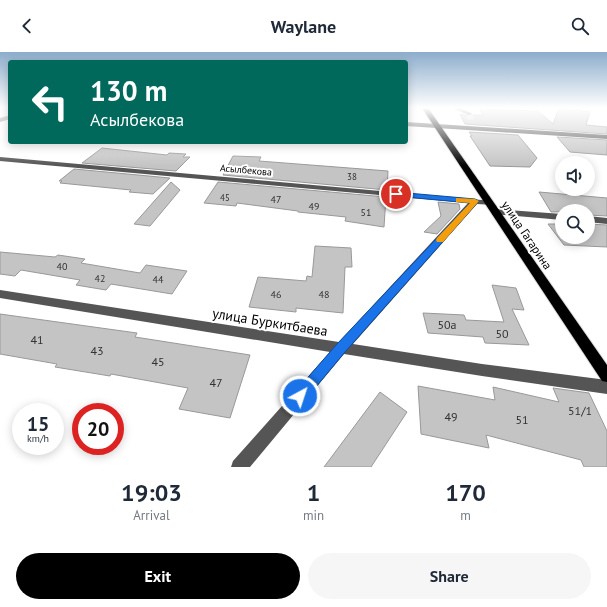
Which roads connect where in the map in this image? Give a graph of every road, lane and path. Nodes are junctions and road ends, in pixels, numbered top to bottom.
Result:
1 (438, 127) edge
2 (460, 127) edge
3 (607, 137) edge
4 (0, 159) edge
5 (475, 201) junction
6 (490, 203) junction
7 (496, 212) junction
8 (555, 216) edge
9 (595, 220) edge
10 (607, 221) edge
11 (0, 294) edge
12 (341, 348) junction
13 (607, 376) edge
14 (607, 387) edge
15 (239, 467) edge

1 - 6 main road, улица Гагарина
2 - 3 street
4 - 5 street, Асылбекова
5 - 6 street, Асылбекова
5 - 12 street
6 - 7 main road, улица Гагарина
7 - 8 street
7 - 13 main road, улица Гагарина
9 - 10 street
11 - 12 street, улица Буркитбаева
12 - 14 street, улица Буркитбаева
12 - 15 street

